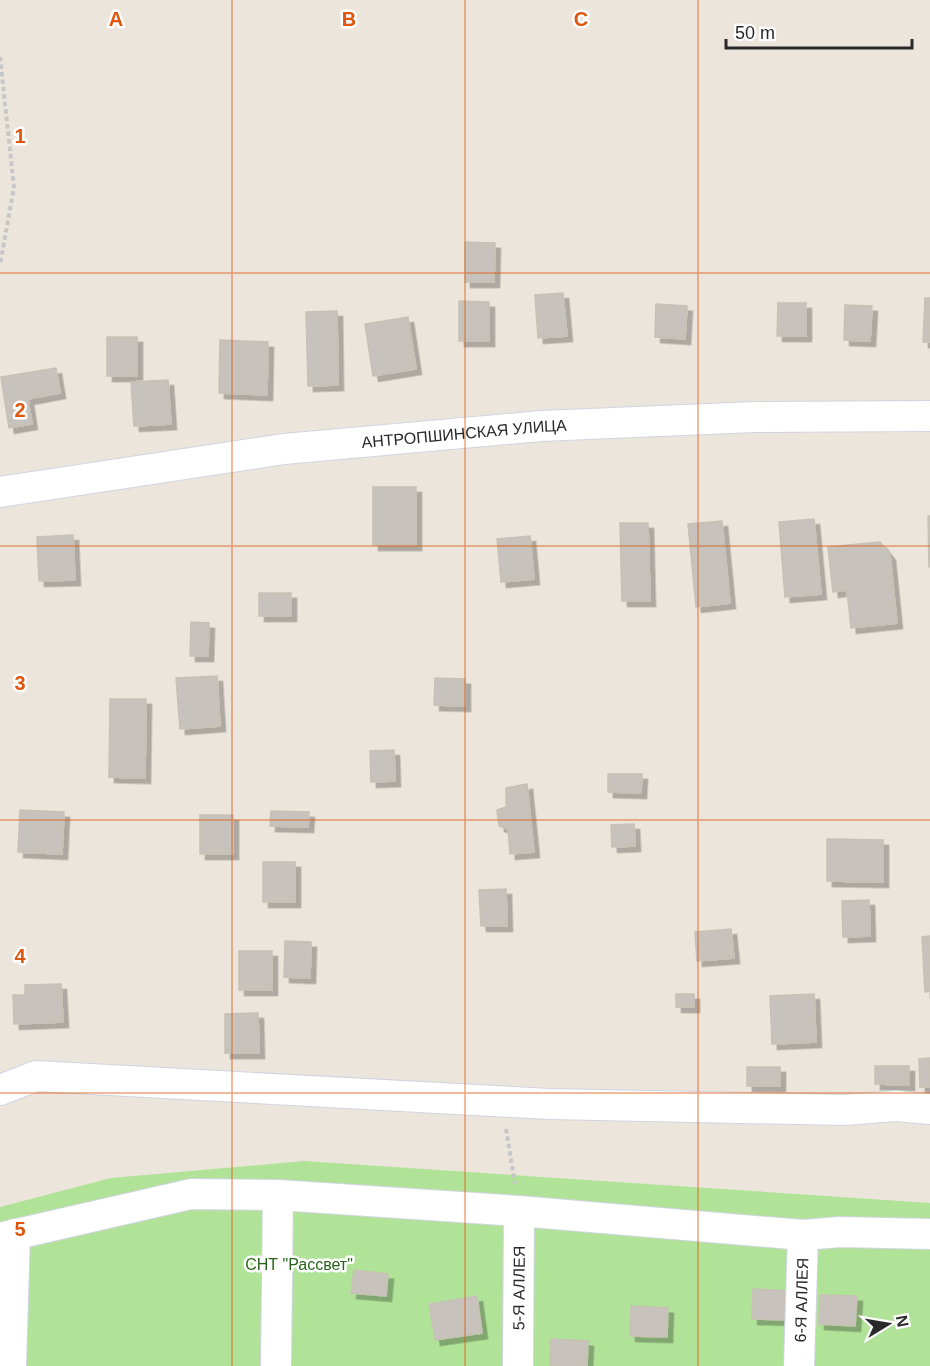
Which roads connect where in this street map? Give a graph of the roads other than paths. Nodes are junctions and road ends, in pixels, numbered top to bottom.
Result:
1 (930, 416) edge
2 (0, 492) edge
3 (0, 1090) edge
4 (930, 1109) edge
5 (278, 1195) junction
6 (519, 1211) junction
7 (930, 1234) edge
8 (803, 1235) junction
9 (7, 1236) edge
10 (11, 1366) edge
11 (276, 1366) edge
12 (518, 1366) edge
13 (799, 1366) edge

1 - 2 street, АНТРОПШИНСКАЯ УЛИЦА
3 - 4 street
5 - 6 street
5 - 9 street
5 - 11 street
6 - 8 street
6 - 12 street, 5-Я АЛЛЕЯ
7 - 8 street
8 - 13 street, 6-Я АЛЛЕЯ
9 - 10 street

